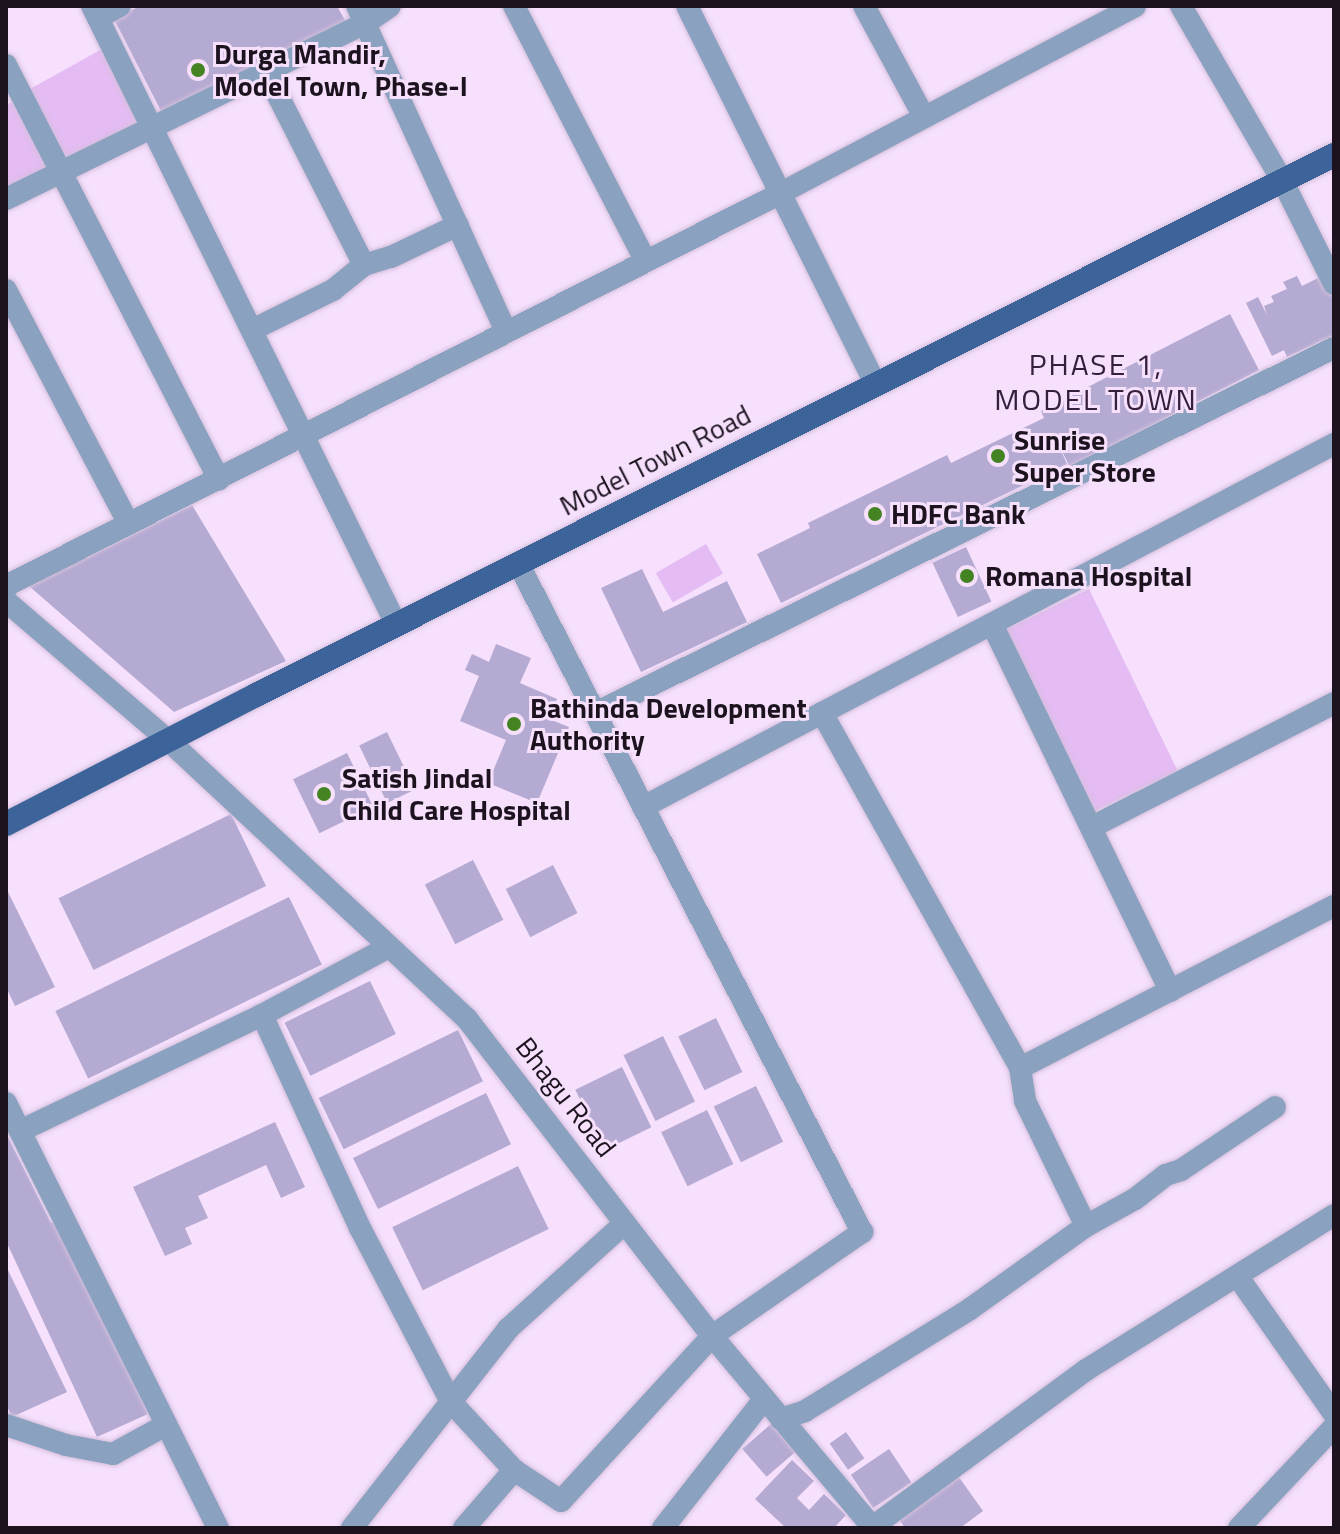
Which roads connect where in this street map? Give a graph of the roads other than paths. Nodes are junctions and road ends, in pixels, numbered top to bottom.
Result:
1 (120, 6) edge
2 (390, 6) edge
3 (514, 6) edge
4 (687, 6) edge
5 (864, 6) edge
6 (1135, 6) edge
7 (1181, 6) edge
8 (95, 12) edge
9 (362, 15) edge
10 (6, 65) edge
11 (266, 72) junction
12 (924, 117) junction
13 (153, 127) junction
14 (1334, 155) edge
15 (61, 173) junction
16 (1282, 180) junction
17 (781, 193) junction
18 (6, 199) edge
19 (458, 225) junction
20 (645, 260) junction
21 (364, 265) junction
22 (1334, 284) edge
23 (6, 290) edge
24 (252, 330) junction
25 (506, 331) junction
26 (1334, 348) edge
27 (875, 383) junction
28 (304, 435) junction
29 (1334, 444) edge
30 (219, 479) junction
31 (129, 524) junction
32 (518, 563) junction
33 (6, 586) edge
34 (6, 601) edge
35 (396, 624) junction
36 (992, 624) junction
37 (1334, 703) edge
38 (595, 713) junction
39 (822, 713) junction
40 (170, 742) junction
41 (643, 807) junction
42 (6, 824) edge
43 (1092, 827) junction
44 (1334, 906) edge
45 (389, 947) junction
46 (1170, 991) junction
47 (262, 1015) junction
48 (1020, 1068) junction
49 (6, 1103) edge
50 (1275, 1107) dead end
51 (20, 1131) junction
52 (1334, 1215) edge
53 (625, 1223) junction
54 (1086, 1226) junction
55 (1238, 1277) junction
56 (712, 1336) junction
57 (764, 1399) junction
58 (451, 1402) junction
59 (1334, 1414) edge
60 (781, 1419) junction
61 (6, 1425) edge
62 (166, 1425) junction
63 (1334, 1427) edge
64 (514, 1470) junction
65 (218, 1528) edge
66 (352, 1528) edge
67 (464, 1528) edge
68 (663, 1528) edge
69 (872, 1528) edge
70 (1239, 1528) edge

1 - 8 street
2 - 9 street
3 - 20 street
4 - 17 street
5 - 12 street
6 - 12 street
7 - 16 street
8 - 13 street
9 - 11 street
9 - 19 street
10 - 15 street
11 - 13 street
11 - 21 street
12 - 17 street
13 - 15 street
13 - 24 street
14 - 16 main road, Model Town Road
15 - 18 street
15 - 30 street
16 - 22 street
16 - 27 main road, Model Town Road
17 - 20 street
17 - 27 street
19 - 21 street
19 - 25 street
20 - 25 street
21 - 24 street
23 - 31 street
24 - 28 street
25 - 28 street
26 - 38 street
27 - 32 main road, Model Town Road
28 - 30 street
28 - 35 street
29 - 36 street
30 - 31 street
31 - 33 street
32 - 35 main road, Model Town Road
32 - 38 street
34 - 40 street, Bhagu Road
35 - 40 main road, Model Town Road
36 - 39 street
36 - 43 street
37 - 43 street
38 - 41 street
39 - 41 street
39 - 48 street
40 - 42 main road, Model Town Road
40 - 45 street, Bhagu Road
41 - 56 street
43 - 46 street
44 - 46 street
45 - 47 street
45 - 53 street, Bhagu Road
46 - 48 street
47 - 51 street
47 - 58 street
48 - 54 street
49 - 51 street
50 - 54 street
51 - 62 street
52 - 55 street
53 - 56 street, Bhagu Road
53 - 58 street
54 - 60 street
55 - 59 street
55 - 69 street
56 - 57 street, Bhagu Road
56 - 64 street
57 - 60 street, Bhagu Road
57 - 68 street
58 - 64 street
58 - 66 street
60 - 69 street, Bhagu Road
61 - 62 street
62 - 65 street
63 - 70 street
64 - 67 street

